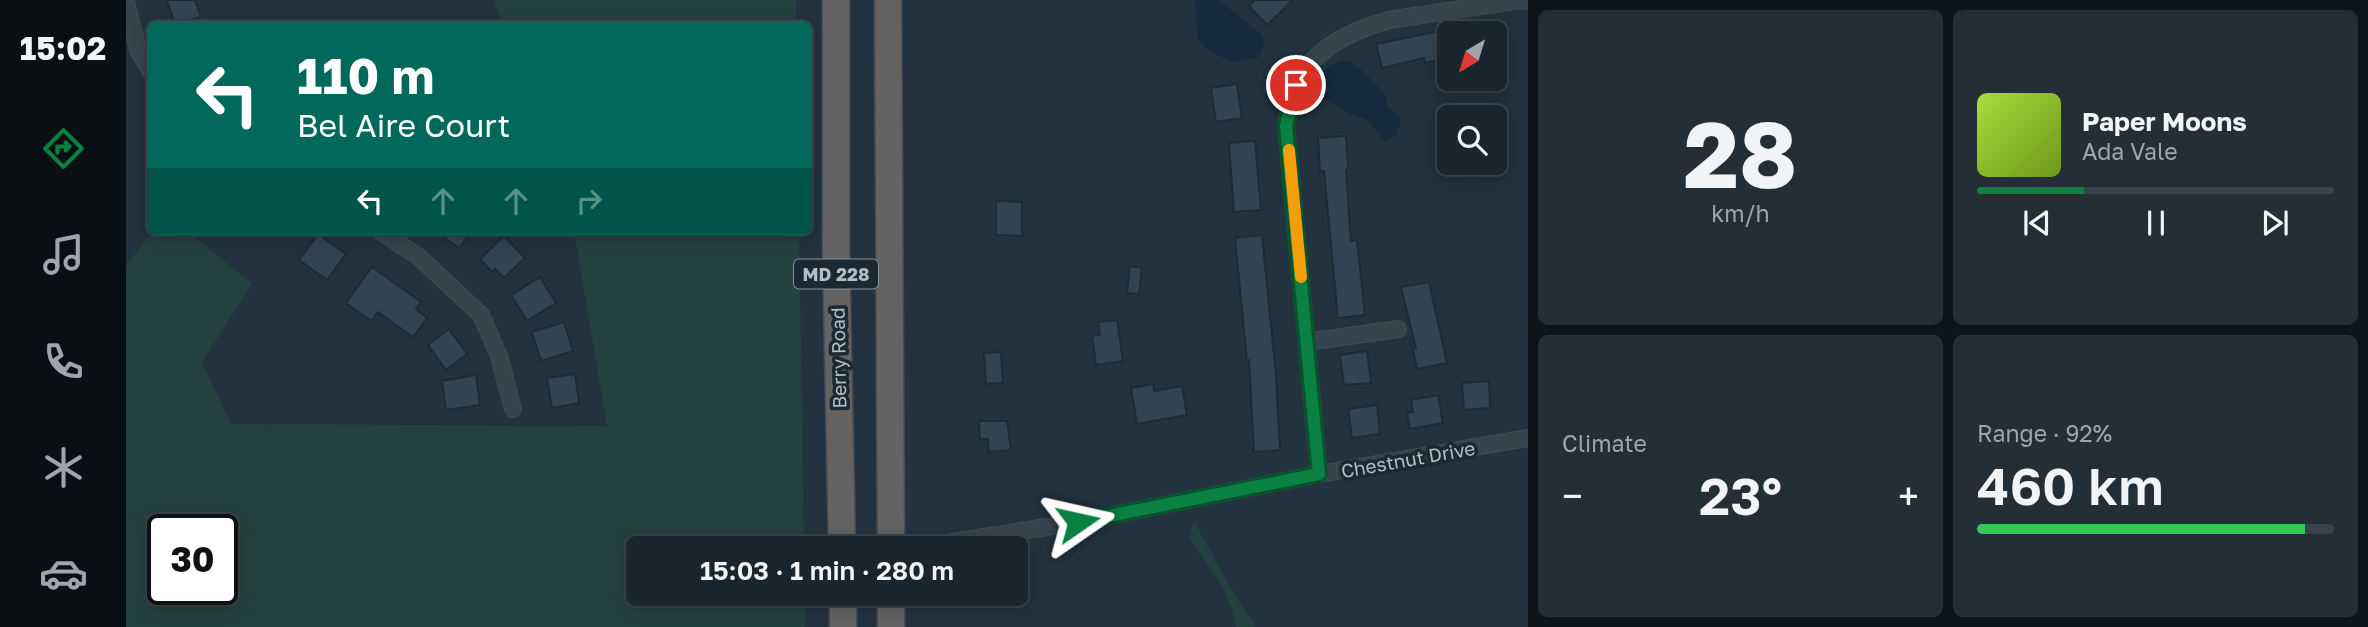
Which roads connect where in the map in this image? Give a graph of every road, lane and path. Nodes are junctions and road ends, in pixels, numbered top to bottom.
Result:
1 (836, 0) edge
2 (888, 0) edge
3 (1528, 1) edge
4 (126, 2) edge
5 (147, 65) edge
6 (387, 235) edge
7 (1398, 329) dead end
8 (1307, 342) junction
9 (513, 410) dead end
10 (1528, 438) edge
11 (1319, 474) junction
12 (847, 536) edge
13 (891, 536) edge
14 (991, 536) edge
15 (842, 606) edge
16 (891, 606) edge
17 (843, 627) edge
18 (891, 627) edge

1 - 12 highway, Berry Road / MD 228
2 - 13 highway, MD 228
3 - 8 street
4 - 5 street
6 - 9 street
7 - 8 street
8 - 11 street
10 - 11 street, Chestnut Drive
11 - 14 street, Chestnut Drive
15 - 17 highway
16 - 18 highway

